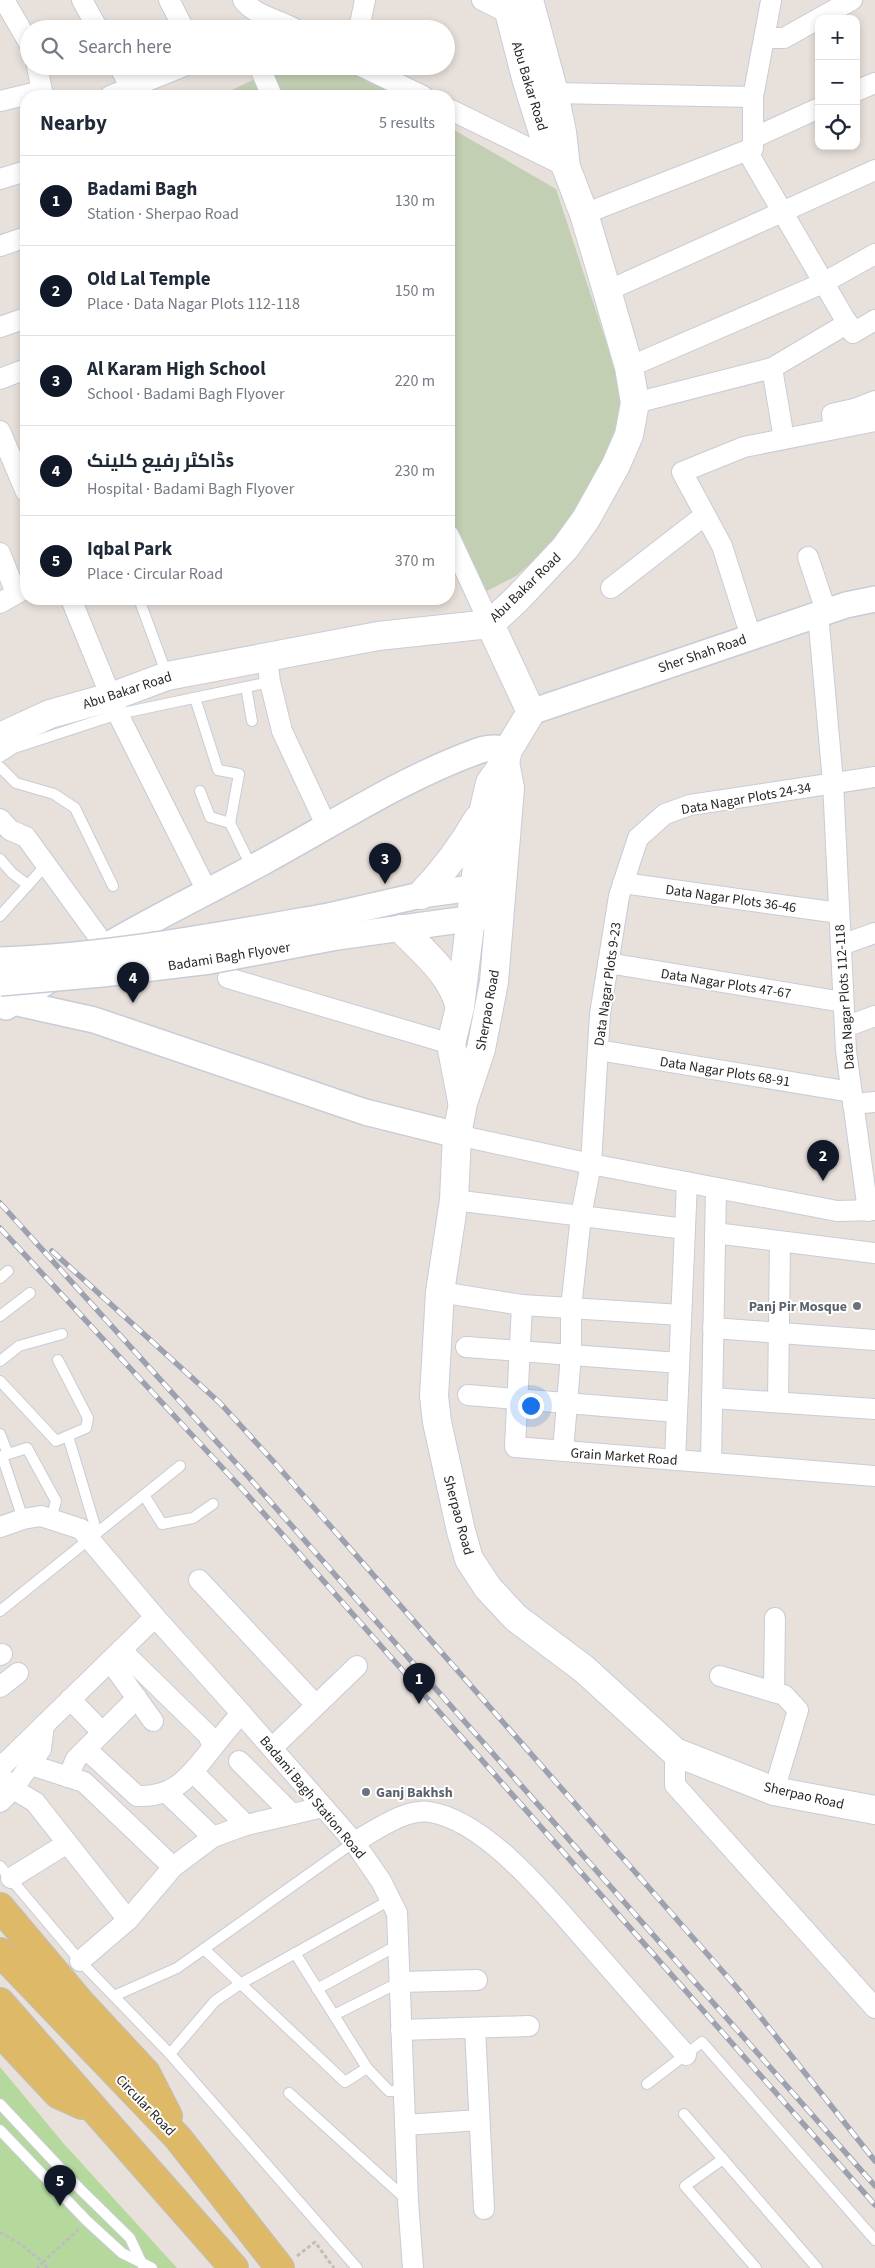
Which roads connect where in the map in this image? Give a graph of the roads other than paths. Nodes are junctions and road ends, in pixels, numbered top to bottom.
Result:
1 (4, 0) edge
2 (82, 0) edge
3 (169, 0) edge
4 (365, 0) edge
5 (482, 0) edge
6 (770, 0) edge
7 (852, 0) edge
8 (514, 4) edge
9 (250, 9) edge
10 (93, 20) edge
11 (179, 20) edge
12 (280, 20) edge
13 (361, 20) edge
14 (20, 28) edge
15 (764, 38) junction
16 (39, 75) edge
17 (123, 75) edge
18 (162, 75) edge
19 (263, 75) edge
20 (380, 75) edge
21 (875, 83) edge
22 (131, 88) junction
23 (860, 89) edge
24 (42, 90) edge
25 (126, 90) edge
26 (269, 90) edge
27 (411, 90) edge
28 (554, 93) junction
29 (754, 96) junction
30 (20, 98) edge
31 (0, 102) edge
32 (815, 110) edge
33 (455, 112) edge
34 (750, 144) junction
35 (566, 166) junction
36 (875, 170) edge
37 (20, 173) edge
38 (0, 179) edge
39 (783, 212) junction
40 (584, 214) junction
41 (20, 238) edge
42 (1, 243) edge
43 (875, 254) edge
44 (823, 283) junction
45 (607, 291) junction
46 (20, 320) edge
47 (875, 320) edge
48 (848, 323) junction
49 (0, 327) edge
50 (628, 367) junction
51 (772, 368) junction
52 (20, 371) edge
53 (0, 379) edge
54 (875, 401) edge
55 (635, 403) junction
56 (875, 421) edge
57 (834, 429) junction
58 (0, 431) edge
59 (784, 439) junction
60 (20, 478) edge
61 (705, 515) junction
62 (455, 549) edge
63 (0, 552) edge
64 (808, 557) dead end
65 (611, 588) dead end
66 (14, 595) edge
67 (875, 598) edge
68 (73, 605) edge
69 (141, 605) edge
70 (822, 613) junction
71 (490, 624) junction
72 (751, 637) junction
73 (269, 670) junction
74 (167, 676) junction
75 (246, 687) junction
76 (195, 698) junction
77 (114, 705) junction
78 (531, 712) junction
79 (252, 721) dead end
80 (0, 737) edge
81 (506, 756) junction
82 (0, 757) edge
83 (0, 767) edge
84 (875, 777) edge
85 (833, 782) junction
86 (200, 791) dead end
87 (484, 809) junction
88 (0, 819) edge
89 (230, 823) junction
90 (327, 827) junction
91 (638, 838) joint
92 (0, 859) edge
93 (46, 865) junction
94 (252, 868) junction
95 (502, 884) junction
96 (623, 884) junction
97 (28, 885) junction
98 (113, 886) dead end
99 (474, 888) junction
100 (207, 892) junction
101 (421, 895) junction
102 (2, 908) edge
103 (839, 913) junction
104 (499, 915) junction
105 (471, 919) junction
106 (333, 927) junction
107 (401, 929) junction
108 (875, 933) edge
109 (97, 935) dead end
110 (841, 945) junction
111 (0, 960) edge
112 (608, 963) junction
113 (228, 978) dead end
114 (4, 999) edge
115 (843, 1002) junction
116 (460, 1007) junction
117 (875, 1016) edge
118 (845, 1027) junction
119 (451, 1044) junction
120 (598, 1050) junction
121 (852, 1098) junction
122 (875, 1102) edge
123 (463, 1103) junction
124 (457, 1135) junction
125 (591, 1164) junction
126 (687, 1182) junction
127 (716, 1188) junction
128 (454, 1200) junction
129 (872, 1210) edge
130 (581, 1216) junction
131 (685, 1229) junction
132 (715, 1233) junction
133 (780, 1242) junction
134 (875, 1253) edge
135 (8, 1271) dead end
136 (0, 1278) edge
137 (440, 1292) junction
138 (30, 1294) dead end
139 (522, 1304) junction
140 (571, 1308) junction
141 (681, 1315) junction
142 (0, 1316) edge
143 (713, 1328) junction
144 (779, 1333) junction
145 (62, 1334) dead end
146 (875, 1340) edge
147 (466, 1347) dead end
148 (520, 1351) junction
149 (570, 1355) junction
150 (58, 1360) dead end
151 (0, 1361) edge
152 (679, 1364) junction
153 (0, 1380) edge
154 (468, 1395) dead end
155 (517, 1398) junction
156 (712, 1398) junction
157 (566, 1402) junction
158 (778, 1402) junction
159 (875, 1409) edge
160 (677, 1412) junction
161 (0, 1434) edge
162 (68, 1436) junction
163 (564, 1451) junction
164 (8, 1454) junction
165 (675, 1460) junction
166 (711, 1462) junction
167 (180, 1466) dead end
168 (875, 1476) edge
169 (144, 1495) junction
170 (213, 1504) dead end
171 (23, 1518) junction
172 (51, 1519) junction
173 (0, 1526) edge
174 (94, 1537) junction
175 (200, 1580) dead end
176 (0, 1611) edge
177 (155, 1617) junction
178 (775, 1618) dead end
179 (116, 1656) junction
180 (357, 1666) dead end
181 (18, 1673) dead end
182 (720, 1676) dead end
183 (0, 1687) edge
184 (774, 1692) junction
185 (137, 1698) junction
186 (70, 1699) junction
187 (316, 1706) junction
188 (241, 1713) junction
189 (153, 1721) dead end
190 (44, 1725) junction
191 (102, 1732) junction
192 (213, 1747) junction
193 (272, 1748) junction
194 (86, 1749) junction
195 (675, 1752) junction
196 (238, 1761) dead end
197 (32, 1765) junction
198 (0, 1768) edge
199 (193, 1772) junction
200 (68, 1776) junction
201 (4, 1789) edge
202 (774, 1791) junction
203 (167, 1793) junction
204 (323, 1807) junction
205 (875, 1810) edge
206 (292, 1814) junction
207 (246, 1825) junction
208 (213, 1837) junction
209 (354, 1842) junction
210 (66, 1844) junction
211 (173, 1867) junction
212 (6, 1872) edge
213 (390, 1900) junction
214 (0, 1908) edge
215 (128, 1920) junction
216 (398, 1946) junction
217 (204, 1949) junction
218 (0, 1952) edge
219 (295, 1953) junction
220 (80, 1961) junction
221 (477, 1980) dead end
222 (400, 1982) junction
223 (240, 1984) junction
224 (317, 1989) junction
225 (114, 1996) junction
226 (0, 2002) edge
227 (875, 2008) edge
228 (334, 2015) junction
229 (529, 2026) dead end
230 (475, 2028) junction
231 (401, 2030) junction
232 (0, 2032) edge
233 (170, 2054) junction
234 (686, 2055) junction
235 (367, 2068) junction
236 (648, 2084) dead end
237 (404, 2091) junction
238 (289, 2093) dead end
239 (0, 2104) edge
240 (99, 2113) junction
241 (684, 2114) dead end
242 (479, 2120) junction
243 (405, 2125) junction
244 (0, 2130) edge
245 (178, 2138) junction
246 (723, 2159) junction
247 (408, 2201) junction
248 (484, 2209) dead end
249 (875, 2240) edge
250 (142, 2264) edge
251 (231, 2267) edge
252 (152, 2268) edge
253 (280, 2268) edge
254 (357, 2268) edge
255 (413, 2268) edge
256 (756, 2268) edge
257 (817, 2268) edge

1 - 14 street
2 - 10 street
3 - 11 street
4 - 13 street
5 - 8 street
6 - 15 street
7 - 15 street
8 - 28 main road, Abu Bakar Road
8 - 35 main road, Abu Bakar Road
9 - 12 street
15 - 29 street
16 - 24 street
17 - 22 street
18 - 22 street
19 - 26 street
20 - 27 street
21 - 23 street
22 - 25 street
28 - 29 street
28 - 35 main road, Abu Bakar Road
29 - 34 street
30 - 31 street
32 - 34 street
33 - 35 street
34 - 39 street
34 - 40 street
35 - 40 main road, Abu Bakar Road
36 - 39 street
37 - 38 street
39 - 44 street
39 - 45 street
40 - 45 main road, Abu Bakar Road
41 - 42 street
43 - 44 street
44 - 48 street
44 - 50 street
45 - 50 main road, Abu Bakar Road
46 - 49 street
47 - 48 street
48 - 51 street
50 - 55 main road, Abu Bakar Road
51 - 55 street
51 - 59 street
52 - 53 street
54 - 57 street
55 - 71 main road, Abu Bakar Road
56 - 57 street
57 - 59 street
58 - 60 street
59 - 61 street
61 - 65 street
61 - 72 street
62 - 71 street
63 - 66 street
64 - 70 street, Data Nagar Plots 112-118
67 - 70 street, Sher Shah Road
68 - 77 street
69 - 74 lane
70 - 72 street, Sher Shah Road
70 - 85 street, Data Nagar Plots 112-118
71 - 73 main road, Abu Bakar Road
71 - 78 main road
72 - 78 street, Sher Shah Road
73 - 74 main road, Abu Bakar Road
73 - 75 lane
73 - 90 street
74 - 77 main road, Abu Bakar Road
75 - 76 lane
75 - 79 lane
76 - 77 lane
76 - 89 lane
77 - 80 main road, Abu Bakar Road
77 - 82 lane
77 - 100 street
78 - 81 main road
81 - 87 main road
81 - 90 street
81 - 95 main road, Sherpao Road
83 - 98 lane
84 - 85 street, Data Nagar Plots 24-34
85 - 91 street, Data Nagar Plots 24-34
85 - 103 street, Data Nagar Plots 112-118
86 - 89 lane
87 - 99 main road, Sherpao Road
87 - 101 main road
88 - 93 street
89 - 94 lane
90 - 94 street
91 - 96 street, Data Nagar Plots 9-23
92 - 97 lane
93 - 97 lane
93 - 109 street
94 - 100 street
95 - 99 street
95 - 104 main road, Sherpao Road
96 - 103 street, Data Nagar Plots 36-46
96 - 112 street, Data Nagar Plots 9-23
97 - 102 lane
99 - 101 street
99 - 105 main road, Sherpao Road
100 - 114 street
101 - 106 street
103 - 110 street, Data Nagar Plots 112-118
104 - 105 street
104 - 123 main road, Sherpao Road
105 - 107 street
105 - 116 main road, Sherpao Road
106 - 107 street
106 - 111 street, Badami Bagh Flyover, bridge
106 - 114 street, Badami Bagh Flyover, bridge
107 - 116 main road
108 - 110 street
110 - 115 street, Data Nagar Plots 112-118
112 - 115 street, Data Nagar Plots 47-67
112 - 120 street, Data Nagar Plots 9-23
113 - 119 street
114 - 124 street
115 - 118 street, Data Nagar Plots 112-118
116 - 119 main road, Sherpao Road
117 - 118 street
118 - 121 street, Data Nagar Plots 112-118
119 - 123 main road, Sherpao Road
120 - 121 street, Data Nagar Plots 68-91
120 - 125 street, Data Nagar Plots 9-23
121 - 122 street, Data Nagar Plots 68-91
121 - 129 street, Data Nagar Plots 112-118
123 - 124 main road, Sherpao Road
124 - 125 street
124 - 128 main road, Sherpao Road
125 - 126 street
125 - 130 street, Data Nagar Plots 9-23
126 - 127 street
126 - 131 street
127 - 129 street
127 - 132 street
128 - 130 street
128 - 137 main road, Sherpao Road
130 - 131 street
130 - 140 street, Data Nagar Plots 9-23
131 - 141 street
132 - 133 street
132 - 143 street
133 - 134 street
133 - 144 street
135 - 136 lane
137 - 139 street
137 - 195 main road, Sherpao Road
138 - 142 lane
139 - 140 street
139 - 148 street, Grain Market Road
140 - 141 street
140 - 149 street, Data Nagar Plots 9-23
141 - 152 street
143 - 144 street
143 - 156 street
144 - 146 street
144 - 158 street
145 - 151 lane
147 - 148 street
148 - 149 street
148 - 155 street, Grain Market Road
149 - 152 street
149 - 157 street, Data Nagar Plots 9-23
150 - 162 lane
152 - 160 street
153 - 162 lane
154 - 155 street
155 - 157 street
155 - 163 street, Grain Market Road
156 - 158 street
156 - 166 street
157 - 160 street
157 - 163 street, Data Nagar Plots 9-23
158 - 159 street
160 - 165 street
161 - 164 lane
162 - 174 lane
163 - 165 street, Grain Market Road
164 - 171 lane
164 - 172 lane
165 - 166 street, Grain Market Road
166 - 168 street, Grain Market Road
167 - 169 lane
169 - 170 lane
169 - 174 lane
171 - 172 street, Badami Bagh Station Road
171 - 173 street, Badami Bagh Station Road
172 - 174 street, Badami Bagh Station Road
174 - 176 lane
174 - 177 street, Badami Bagh Station Road
175 - 187 street
177 - 179 street
177 - 188 street, Badami Bagh Station Road
178 - 184 street
179 - 185 street
179 - 186 street
179 - 192 street
180 - 187 street
181 - 183 street
182 - 184 street
184 - 202 street
185 - 189 street
185 - 191 street
186 - 190 street
186 - 191 street
187 - 193 street
188 - 192 street
188 - 193 street, Badami Bagh Station Road
190 - 197 street
190 - 198 street
191 - 194 street
192 - 199 street
193 - 204 street, Badami Bagh Station Road
194 - 200 street
194 - 203 street
195 - 202 main road, Sherpao Road
195 - 227 street
196 - 206 street
197 - 200 street
197 - 201 street
199 - 203 street
199 - 207 street
200 - 211 street
201 - 210 street
202 - 205 main road, Sherpao Road
203 - 208 street
204 - 206 street
204 - 209 street, Badami Bagh Station Road
206 - 207 street
207 - 208 street
208 - 211 street
209 - 213 street, Badami Bagh Station Road
209 - 217 lane
209 - 234 street
210 - 212 street
210 - 215 street
211 - 215 street
212 - 220 lane
213 - 216 street, Badami Bagh Station Road
213 - 219 lane
214 - 245 main road
215 - 220 street
216 - 222 street, Badami Bagh Station Road
216 - 224 lane
217 - 223 lane
217 - 225 lane
218 - 245 main road, Circular Road
219 - 223 lane
219 - 224 lane
220 - 225 lane
221 - 222 street
222 - 228 lane
222 - 231 street, Badami Bagh Station Road
223 - 233 lane
223 - 235 lane
224 - 228 lane
225 - 233 lane
226 - 240 main road
228 - 235 lane
229 - 230 street
230 - 231 street
230 - 242 street
231 - 237 street, Badami Bagh Station Road
232 - 240 main road
233 - 254 lane
234 - 236 lane
234 - 249 lane
235 - 237 lane
237 - 243 street, Badami Bagh Station Road
238 - 247 lane
239 - 250 lane
240 - 251 main road
241 - 246 lane
242 - 243 street
242 - 248 street
243 - 247 street, Badami Bagh Station Road
244 - 250 lane
245 - 253 main road, Circular Road
246 - 256 lane
246 - 257 lane
247 - 255 street, Badami Bagh Station Road
250 - 252 lane

